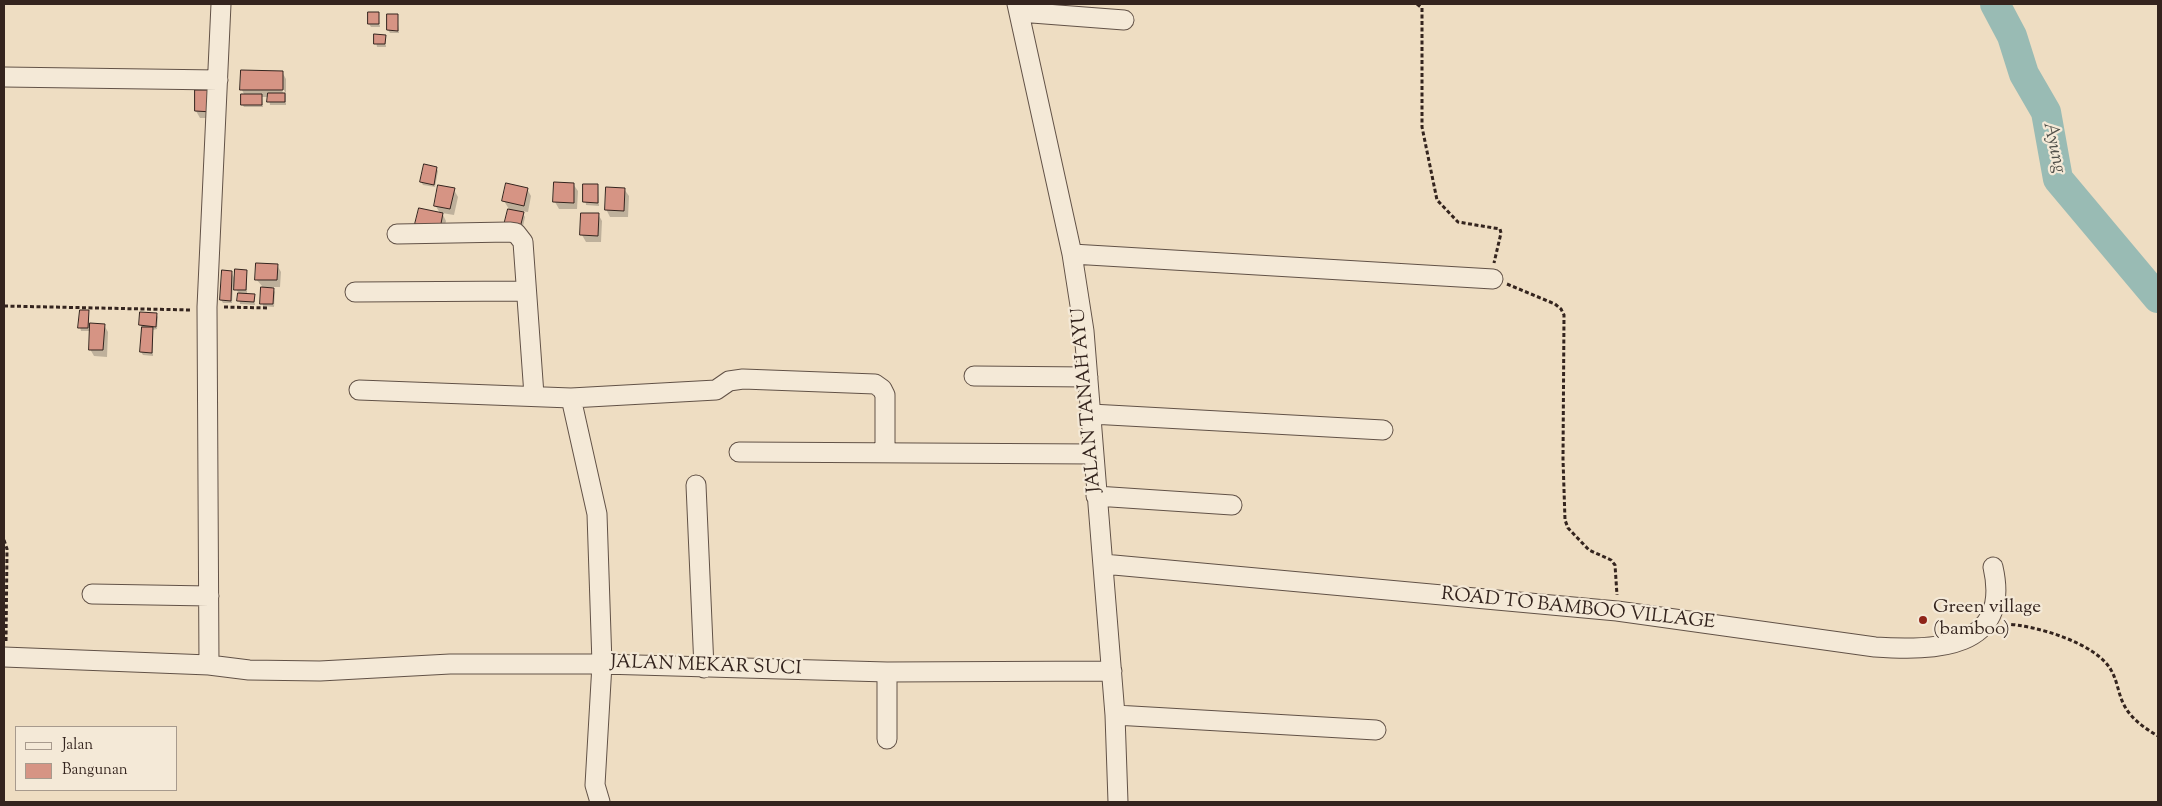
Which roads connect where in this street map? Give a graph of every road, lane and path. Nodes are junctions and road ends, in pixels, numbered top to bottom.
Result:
1 (220, 4) edge
2 (1417, 4) edge
3 (1018, 8) edge
4 (1124, 20) dead end
5 (4, 77) edge
6 (218, 80) junction
7 (397, 234) dead end
8 (1072, 254) junction
9 (1493, 279) junction
10 (526, 291) junction
11 (356, 292) dead end
12 (4, 306) edge
13 (207, 307) junction
14 (269, 308) dead end
15 (974, 376) dead end
16 (1088, 377) junction
17 (359, 390) dead end
18 (534, 395) junction
19 (571, 398) junction
20 (1091, 414) junction
21 (1383, 430) dead end
22 (739, 452) dead end
23 (885, 453) junction
24 (1094, 454) junction
25 (696, 485) dead end
26 (1096, 496) junction
27 (1232, 505) dead end
28 (4, 540) edge
29 (1103, 564) junction
30 (1993, 567) dead end
31 (92, 594) dead end
32 (209, 596) junction
33 (1617, 611) junction
34 (1987, 624) junction
35 (5, 658) edge
36 (602, 664) junction
37 (209, 665) junction
38 (704, 668) junction
39 (1112, 671) junction
40 (887, 672) junction
41 (1115, 715) junction
42 (1376, 730) dead end
43 (2158, 736) edge
44 (887, 739) dead end
45 (600, 802) edge
46 (1118, 802) edge

1 - 6 street
2 - 9 path
3 - 4 street
3 - 8 street, JALAN TANAH AYU
5 - 6 street
6 - 13 street
7 - 10 street
8 - 9 street
8 - 16 street, JALAN TANAH AYU
9 - 33 path
10 - 11 street
10 - 18 street
12 - 13 path
13 - 14 path
13 - 32 street
15 - 16 street
16 - 20 street, JALAN TANAH AYU
17 - 18 street
18 - 19 street
19 - 23 street
19 - 36 street, JALAN MEKAR SUCI
20 - 21 street
20 - 24 street, JALAN TANAH AYU
22 - 23 street
23 - 24 street
24 - 26 street, JALAN TANAH AYU
25 - 38 street
26 - 27 street
26 - 29 street, JALAN TANAH AYU
28 - 35 path
29 - 33 street, ROAD TO BAMBOO VILLAGE
29 - 39 street, JALAN TANAH AYU
30 - 34 street
31 - 32 street
32 - 37 street
33 - 34 street, ROAD TO BAMBOO VILLAGE
34 - 43 path
35 - 37 street
36 - 37 street
36 - 38 street, JALAN MEKAR SUCI
36 - 45 street
38 - 40 street, JALAN MEKAR SUCI
39 - 40 street, JALAN MEKAR SUCI
39 - 41 street, JALAN TANAH AYU
40 - 44 street
41 - 42 street
41 - 46 street, JALAN TANAH AYU

